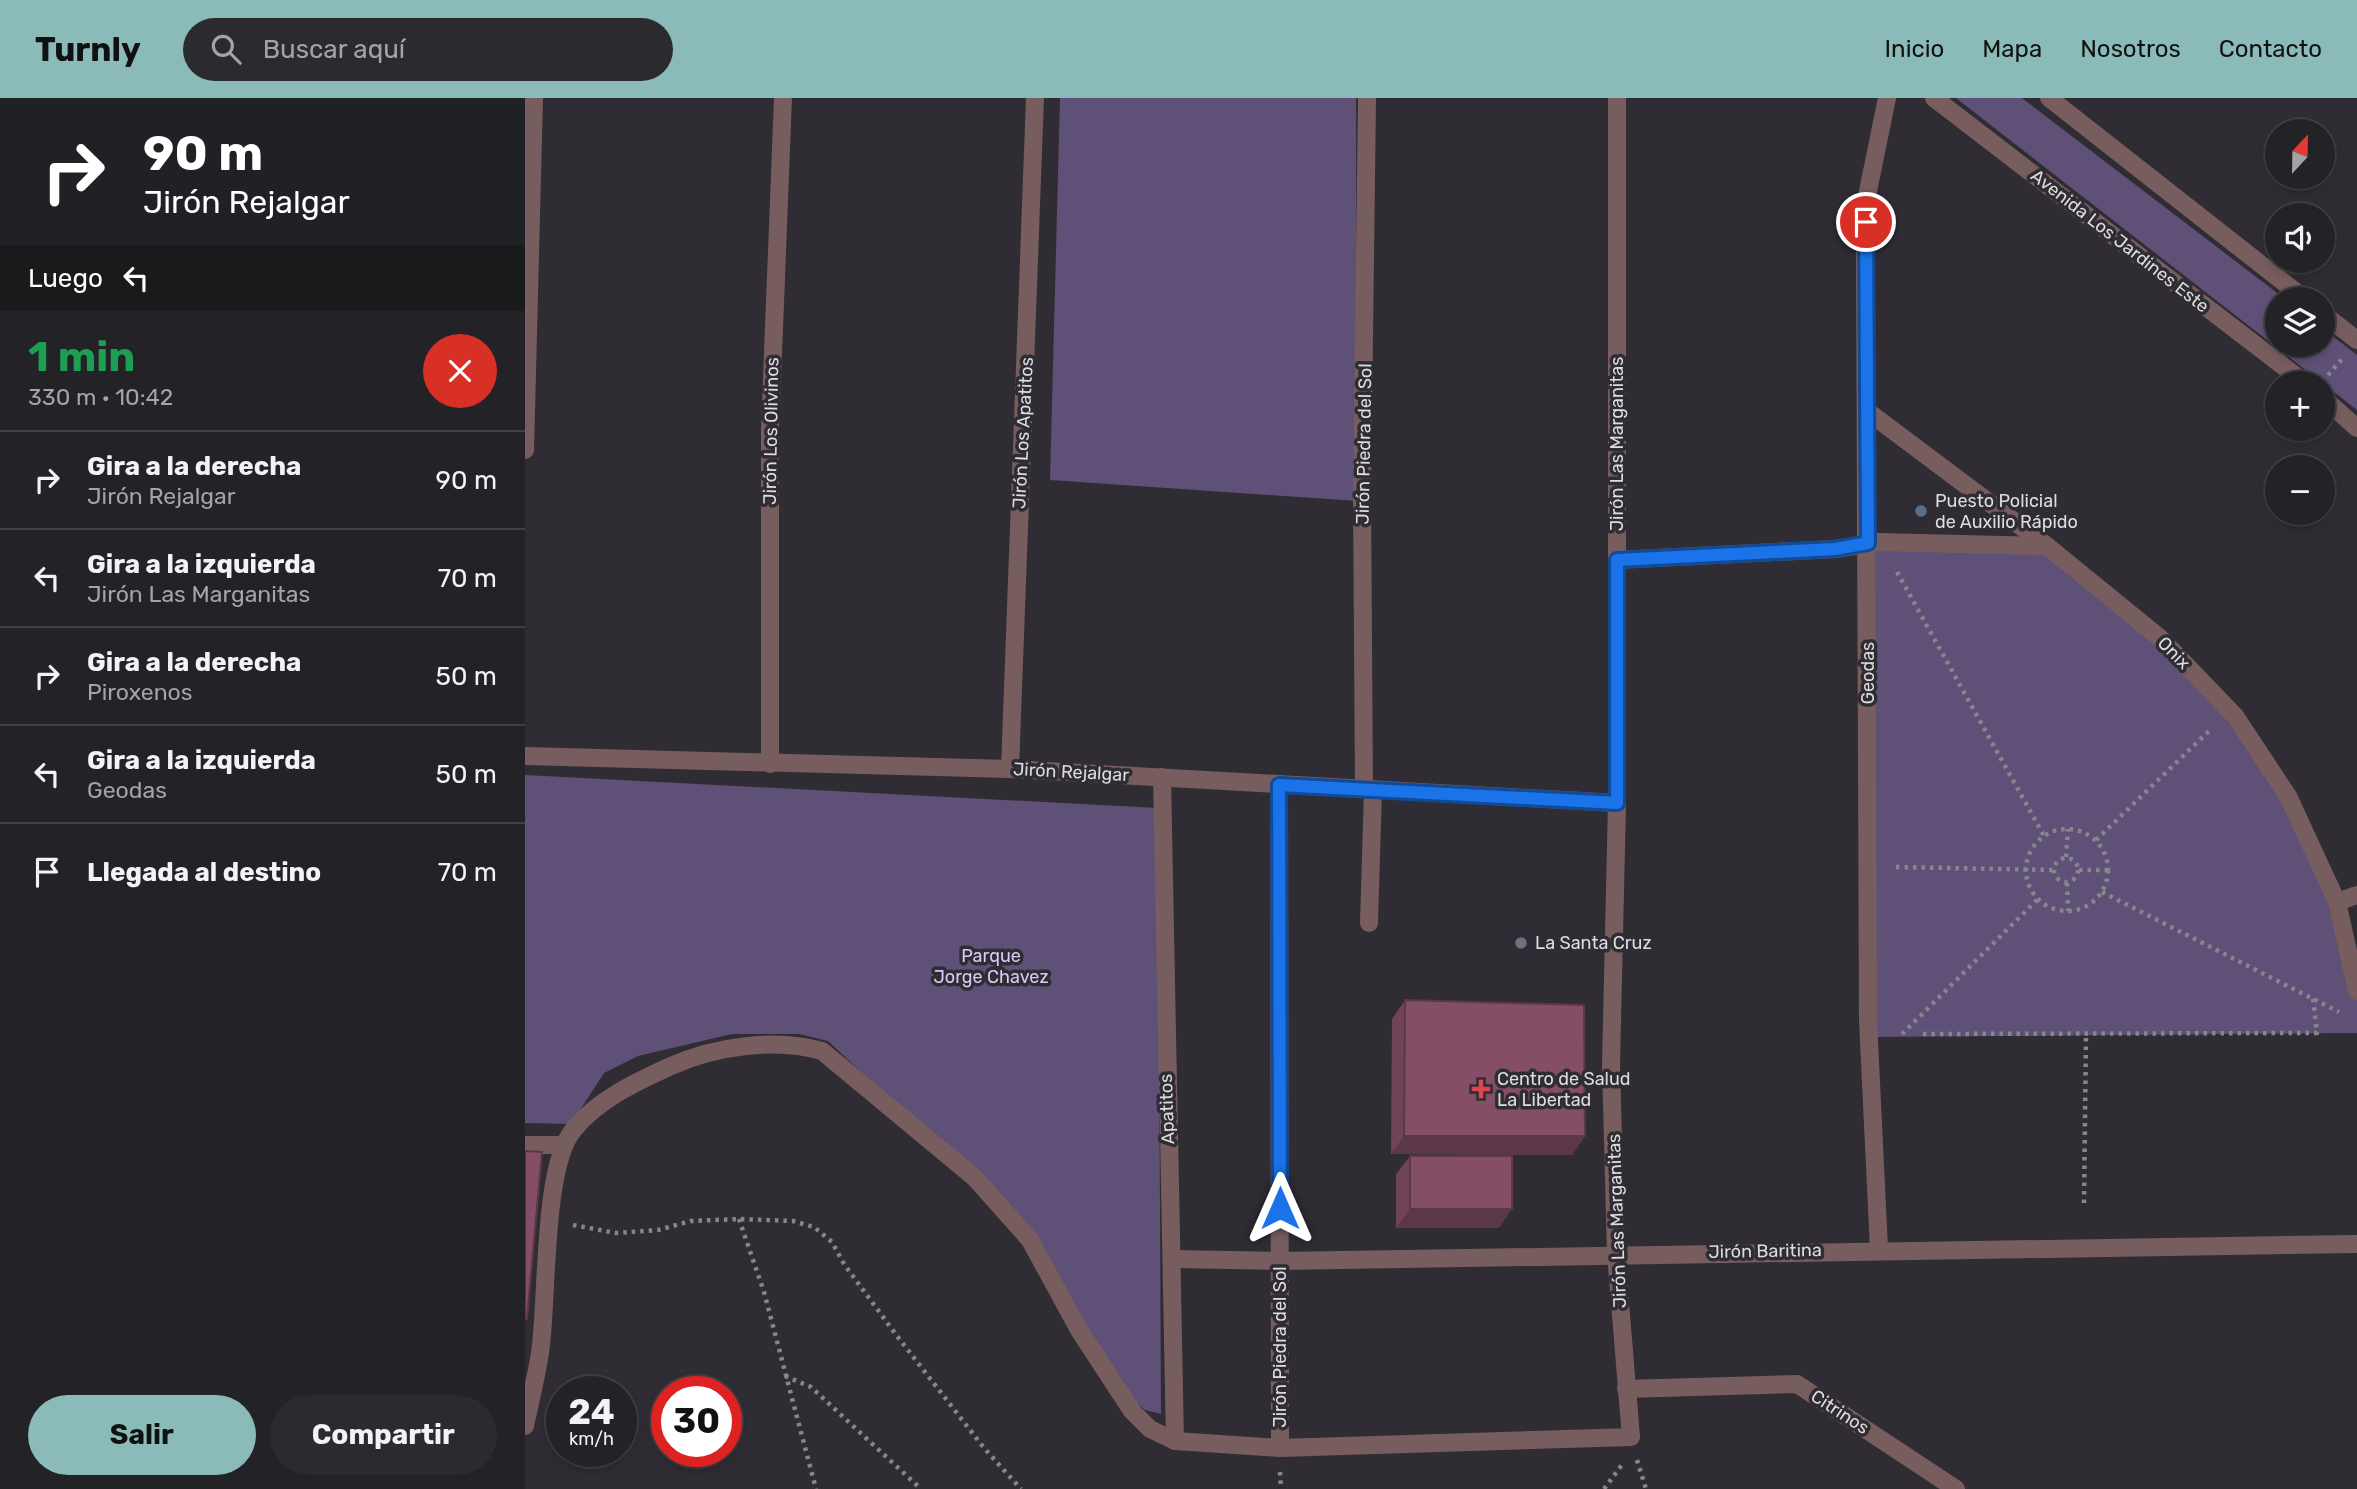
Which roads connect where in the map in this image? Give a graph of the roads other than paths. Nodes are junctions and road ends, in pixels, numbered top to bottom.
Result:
1 (534, 98) edge
2 (783, 98) edge
3 (1035, 98) edge
4 (1367, 98) edge
5 (1617, 98) edge
6 (1627, 98) edge
7 (1887, 98) edge
8 (1934, 98) edge
9 (2049, 98) edge
10 (1617, 121) junction
11 (2290, 287) edge
12 (2335, 327) edge
13 (2353, 346) edge
14 (2289, 371) edge
15 (2335, 409) edge
16 (1867, 411) junction
17 (2357, 428) edge
18 (525, 450) edge
19 (1868, 543) junction
20 (2047, 546) junction
21 (1617, 560) junction
22 (525, 756) edge
23 (770, 764) junction
24 (1010, 769) junction
25 (1162, 777) junction
26 (1279, 785) junction
27 (1369, 789) junction
28 (1617, 803) junction
29 (2357, 895) edge
30 (2337, 902) junction
31 (1369, 923) dead end
32 (2357, 991) edge
33 (525, 1145) edge
34 (563, 1145) junction
35 (2357, 1244) edge
36 (1879, 1249) junction
37 (1616, 1254) junction
38 (1173, 1259) junction
39 (1280, 1261) junction
40 (1626, 1389) junction
41 (525, 1426) edge
42 (1175, 1441) junction
43 (1280, 1448) junction
44 (1956, 1489) edge

1 - 18 street
2 - 23 street, Jirón Los Olivinos
3 - 24 street, Jirón Los Apatitos
4 - 27 street, Jirón Piedra del Sol
5 - 10 street, Jirón Las Marganitas
6 - 10 street, Jirón Las Marganitas
7 - 16 street, Geodas
8 - 14 street, Avenida Los Jardines Este
9 - 11 street
10 - 21 street, Jirón Las Marganitas
12 - 13 street
15 - 17 street
16 - 19 street, Geodas
16 - 20 street, Onix
19 - 20 street
19 - 21 street
19 - 36 street, Geodas
20 - 30 street, Onix
21 - 28 street, Jirón Las Marganitas
22 - 23 street, Jirón Rejalgar
23 - 24 street, Jirón Rejalgar
24 - 25 street, Jirón Rejalgar
25 - 26 street, Jirón Rejalgar
25 - 38 street, Apatitos
26 - 27 street, Jirón Rejalgar
26 - 39 street, Jirón Piedra del Sol
27 - 28 street, Jirón Rejalgar
27 - 31 street, Jirón Piedra del Sol
28 - 37 street, Jirón Las Marganitas
29 - 30 street
30 - 32 street, Onix
33 - 34 street
34 - 41 street
34 - 42 street
35 - 36 street, Jirón Baritina
36 - 37 street, Jirón Baritina
37 - 39 street, Jirón Baritina
37 - 40 street, Jirón Las Marganitas
38 - 39 street, Jirón Baritina
38 - 42 street, Apatitos
39 - 43 street, Jirón Piedra del Sol
40 - 43 street, Jirón Las Marganitas
40 - 44 street, Citrinos
42 - 43 street

